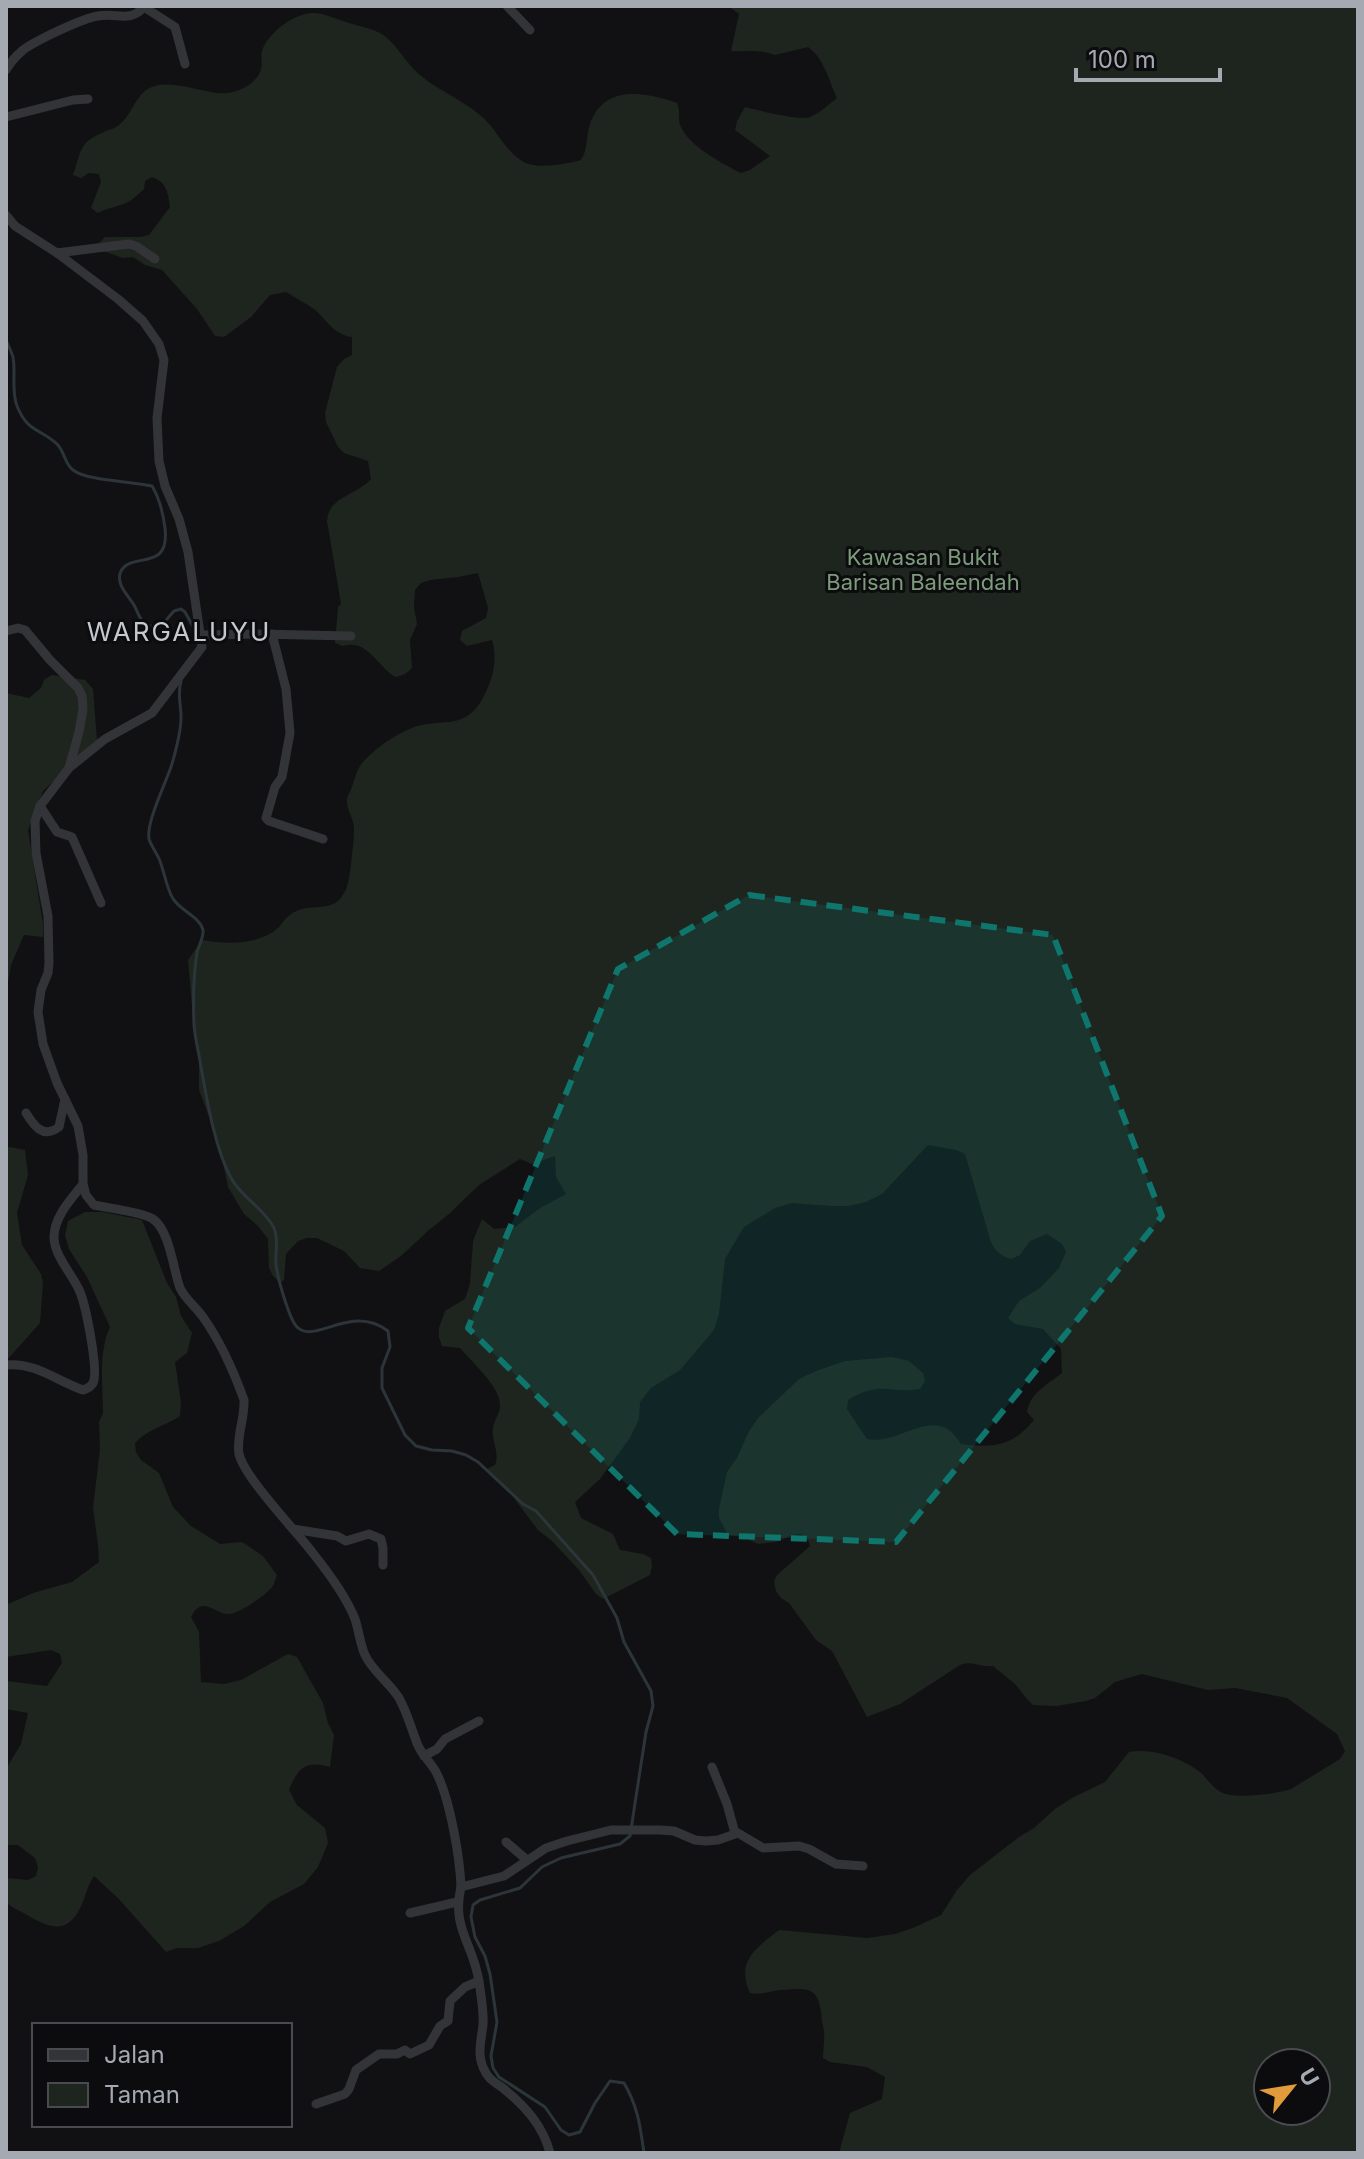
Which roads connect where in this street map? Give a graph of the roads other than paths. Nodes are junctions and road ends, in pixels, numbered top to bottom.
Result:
1 (507, 6) edge
2 (144, 7) edge
3 (530, 30) dead end
4 (185, 64) dead end
5 (6, 70) edge
6 (88, 99) dead end
7 (6, 117) edge
8 (6, 215) edge
9 (57, 253) junction
10 (155, 259) dead end
11 (6, 631) edge
12 (272, 634) junction
13 (201, 635) junction
14 (351, 636) dead end
15 (69, 768) junction
16 (40, 806) junction
17 (323, 839) dead end
18 (101, 903) dead end
19 (65, 1099) junction
20 (26, 1113) dead end
21 (83, 1184) junction
22 (6, 1365) edge
23 (293, 1529) junction
24 (383, 1565) dead end
25 (479, 1721) dead end
26 (424, 1756) junction
27 (712, 1767) dead end
28 (735, 1833) junction
29 (506, 1842) dead end
30 (527, 1860) junction
31 (863, 1866) dead end
32 (461, 1887) junction
33 (457, 1902) junction
34 (410, 1913) dead end
35 (479, 1981) junction
36 (316, 2104) dead end
37 (550, 2153) edge

1 - 3 street
2 - 4 street
2 - 5 street
6 - 7 street
8 - 9 street
9 - 10 street
9 - 13 street
11 - 15 street
12 - 13 street
12 - 14 street
12 - 17 street
13 - 15 street
15 - 16 street
16 - 18 street
16 - 19 street
19 - 20 street
19 - 21 street
21 - 22 street
21 - 23 street
23 - 24 street
23 - 26 street
25 - 26 street
26 - 32 street
27 - 28 street
28 - 30 street
28 - 31 street
29 - 30 street
30 - 32 street
32 - 33 street
33 - 34 street
33 - 35 street
35 - 36 street
35 - 37 street

